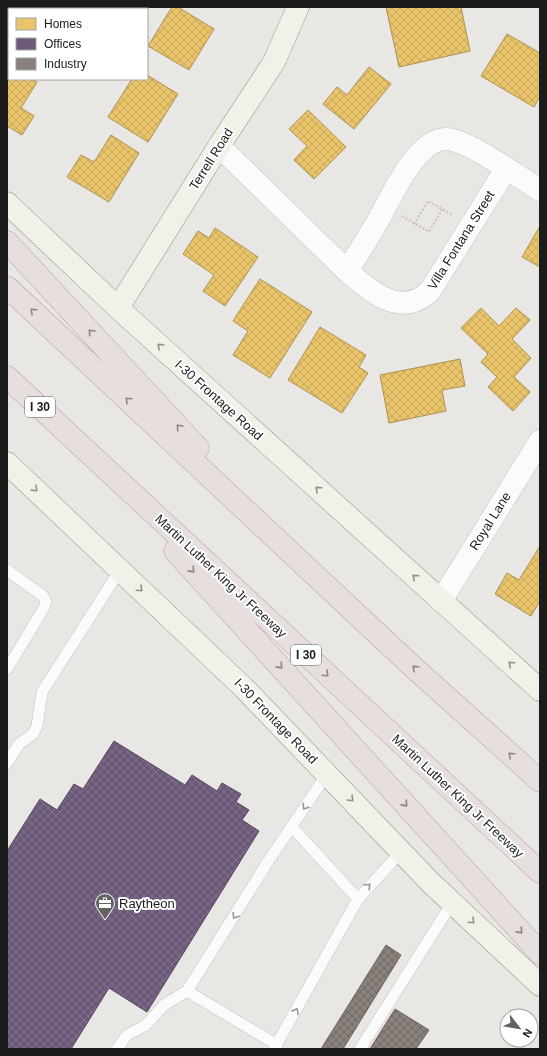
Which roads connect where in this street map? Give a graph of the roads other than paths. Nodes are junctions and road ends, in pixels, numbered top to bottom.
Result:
1 (298, 7) edge
2 (219, 146) junction
3 (506, 169) junction
4 (540, 190) edge
5 (7, 203) edge
6 (7, 242) edge
7 (347, 271) junction
8 (7, 287) edge
9 (118, 308) junction
10 (7, 377) edge
11 (72, 437) junction
12 (540, 441) edge
13 (7, 463) edge
14 (7, 570) edge
15 (120, 570) junction
16 (330, 589) junction
17 (441, 601) junction
18 (7, 669) edge
19 (540, 690) edge
20 (7, 763) edge
21 (327, 774) junction
22 (540, 781) edge
23 (292, 827) junction
24 (401, 852) junction
25 (540, 872) edge
26 (358, 899) junction
27 (452, 903) junction
28 (540, 953) edge
29 (540, 985) edge
30 (187, 991) junction
31 (276, 1047) edge
32 (118, 1049) edge
33 (360, 1049) edge

1 - 2 main road, Terrell Road
2 - 7 street, Villa Fontana Street
2 - 9 main road, Terrell Road
3 - 4 street
3 - 7 street
3 - 7 street, Villa Fontana Street
5 - 9 main road, I-30 Frontage Road
16 -> 6 highway
16 -> 8 highway
17 -> 9 main road, I-30 Frontage Road
10 - 11 highway, Martin Luther King Jr Freeway / I 30
11 -> 25 highway, Martin Luther King Jr Freeway / I 30
11 -> 28 highway
12 - 17 street, Royal Lane
13 -> 15 main road, I-30 Frontage Road
14 - 18 lane
15 - 20 lane
15 -> 21 main road, I-30 Frontage Road
22 -> 16 highway
19 -> 17 main road, I-30 Frontage Road
21 -> 23 lane
21 -> 24 main road, I-30 Frontage Road
23 - 26 lane
23 -> 30 lane
26 -> 24 lane
24 - 27 main road, I-30 Frontage Road
31 -> 26 lane
27 -> 29 main road, I-30 Frontage Road
27 - 33 lane
30 - 31 lane
30 - 32 lane

